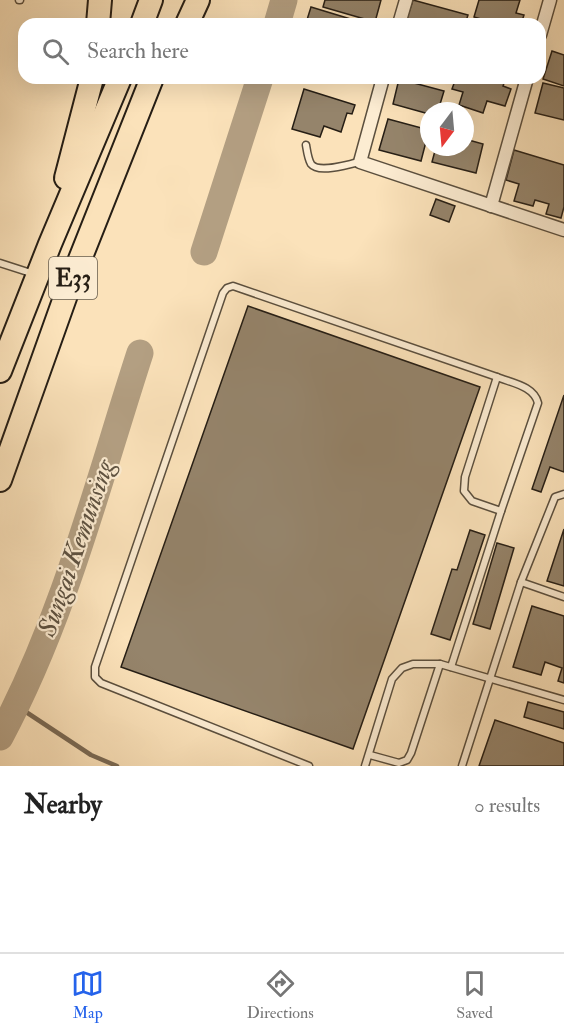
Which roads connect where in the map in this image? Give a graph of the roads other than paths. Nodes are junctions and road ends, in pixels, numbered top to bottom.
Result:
1 (100, 0) edge
2 (151, 0) edge
3 (182, 0) edge
4 (198, 0) edge
5 (406, 0) edge
6 (550, 0) edge
7 (98, 18) edge
8 (144, 18) edge
9 (175, 18) edge
10 (190, 18) edge
11 (401, 18) edge
12 (545, 18) edge
13 (90, 84) edge
14 (117, 84) edge
15 (150, 84) edge
16 (160, 84) edge
17 (382, 84) edge
18 (525, 84) edge
19 (306, 145) dead end
20 (360, 162) junction
21 (491, 206) junction
22 (564, 230) edge
23 (50, 244) junction
24 (80, 262) junction
25 (0, 263) edge
26 (38, 275) junction
27 (0, 371) edge
28 (497, 377) junction
29 (0, 480) edge
30 (564, 494) edge
31 (501, 511) junction
32 (521, 582) junction
33 (564, 597) edge
34 (440, 664) junction
35 (451, 667) junction
36 (490, 678) junction
37 (564, 700) edge
38 (370, 755) junction
39 (309, 766) edge
40 (365, 766) edge
41 (462, 766) edge

1 - 7 highway
2 - 8 highway
3 - 9 highway
4 - 10 highway
5 - 11 street
6 - 12 street
13 - 23 highway
14 - 23 highway, E33
15 - 24 highway, E33
16 - 24 highway
17 - 20 street
18 - 21 street
19 - 20 lane
20 - 21 street
21 - 22 street
23 - 26 highway, E33
24 - 29 highway, E33
25 - 26 lane
26 - 27 highway, E33
28 - 31 lane
28 - 31 lane
28 - 39 lane
30 - 32 lane
31 - 35 lane
32 - 33 lane
32 - 36 lane
34 - 35 lane
34 - 38 lane
34 - 38 lane
35 - 36 lane
36 - 37 lane
36 - 41 lane
38 - 40 lane

